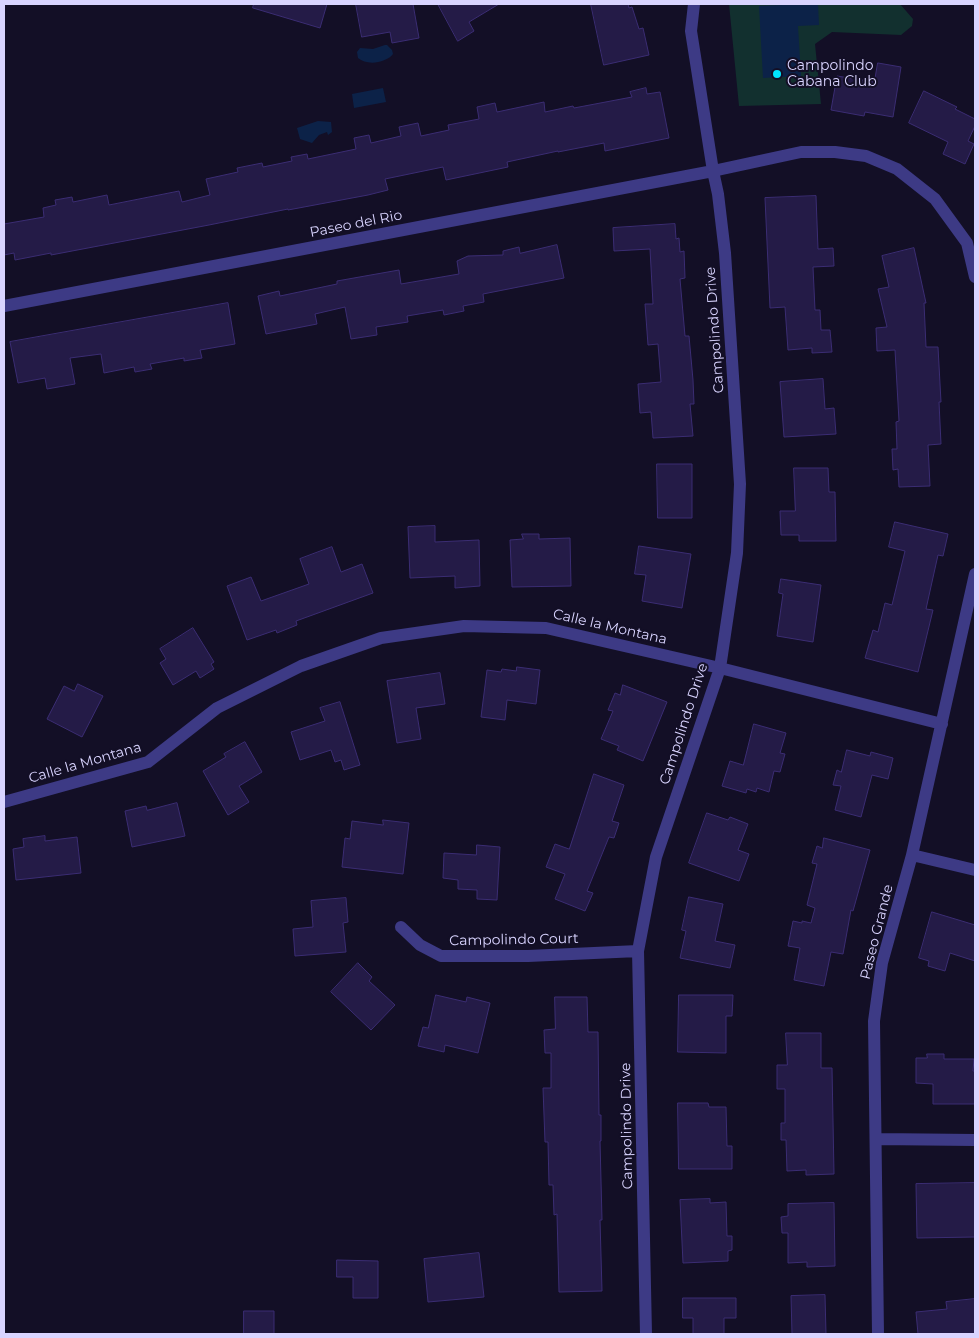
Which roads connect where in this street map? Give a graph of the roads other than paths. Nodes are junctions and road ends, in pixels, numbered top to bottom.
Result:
1 (694, 4) edge
2 (713, 170) junction
3 (975, 277) edge
4 (4, 306) edge
5 (975, 574) edge
6 (720, 668) junction
7 (942, 724) junction
8 (4, 802) edge
9 (912, 855) junction
10 (975, 870) edge
11 (401, 927) dead end
12 (638, 951) junction
13 (876, 1139) junction
14 (975, 1140) edge
15 (646, 1334) edge
16 (878, 1334) edge

1 - 2 street, Campolindo Drive
2 - 3 street
2 - 4 street, Paseo del Rio
2 - 6 street, Campolindo Drive
5 - 7 street, Paseo Grande
6 - 7 street, Calle la Montana
6 - 8 street, Calle la Montana
6 - 12 street, Campolindo Drive
7 - 9 street, Paseo Grande
9 - 10 street
9 - 13 street, Paseo Grande
11 - 12 street, Campolindo Court
12 - 15 street, Campolindo Drive
13 - 14 street
13 - 16 street, Paseo Grande

